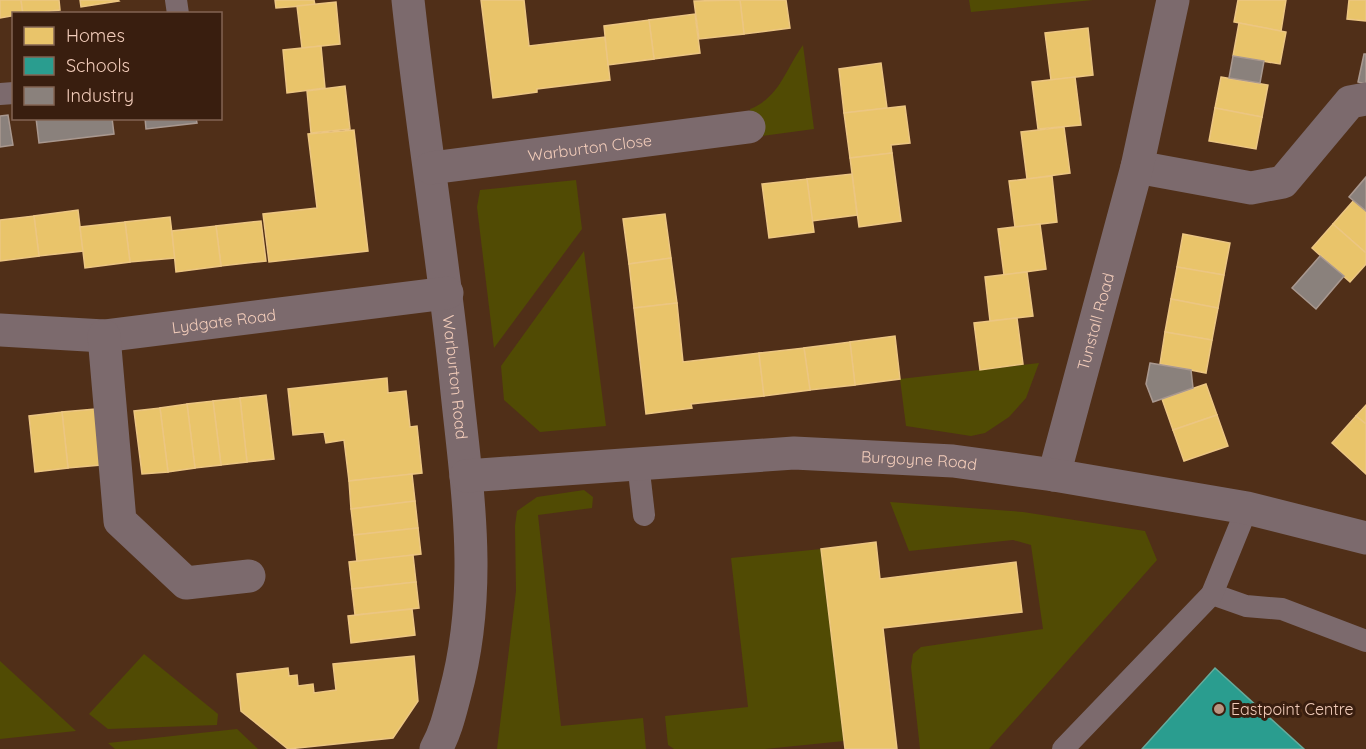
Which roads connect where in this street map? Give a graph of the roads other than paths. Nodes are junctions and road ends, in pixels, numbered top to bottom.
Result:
1 (408, 0) edge
2 (1173, 0) edge
3 (1366, 99) edge
4 (749, 127) dead end
5 (1137, 167) junction
6 (431, 168) junction
7 (447, 292) junction
8 (0, 330) edge
9 (104, 336) junction
10 (638, 463) junction
11 (1054, 475) junction
12 (466, 476) junction
13 (1247, 508) junction
14 (644, 515) dead end
15 (1366, 538) edge
16 (249, 576) dead end
17 (1212, 594) junction
18 (1366, 641) edge
19 (436, 749) edge
20 (1063, 749) edge

1 - 6 street, Warburton Road
2 - 5 street, Tunstall Road
3 - 5 street
4 - 6 street, Warburton Close
5 - 11 street, Tunstall Road
6 - 7 street, Warburton Road
7 - 9 street, Lydgate Road
7 - 12 street, Warburton Road
8 - 9 street, Lydgate Road
9 - 16 street
10 - 11 street, Burgoyne Road
10 - 12 street, Burgoyne Road
10 - 14 lane
11 - 13 street, Burgoyne Road
12 - 19 street, Warburton Road
13 - 15 street, Burgoyne Road
13 - 17 lane
17 - 18 lane
17 - 20 lane

